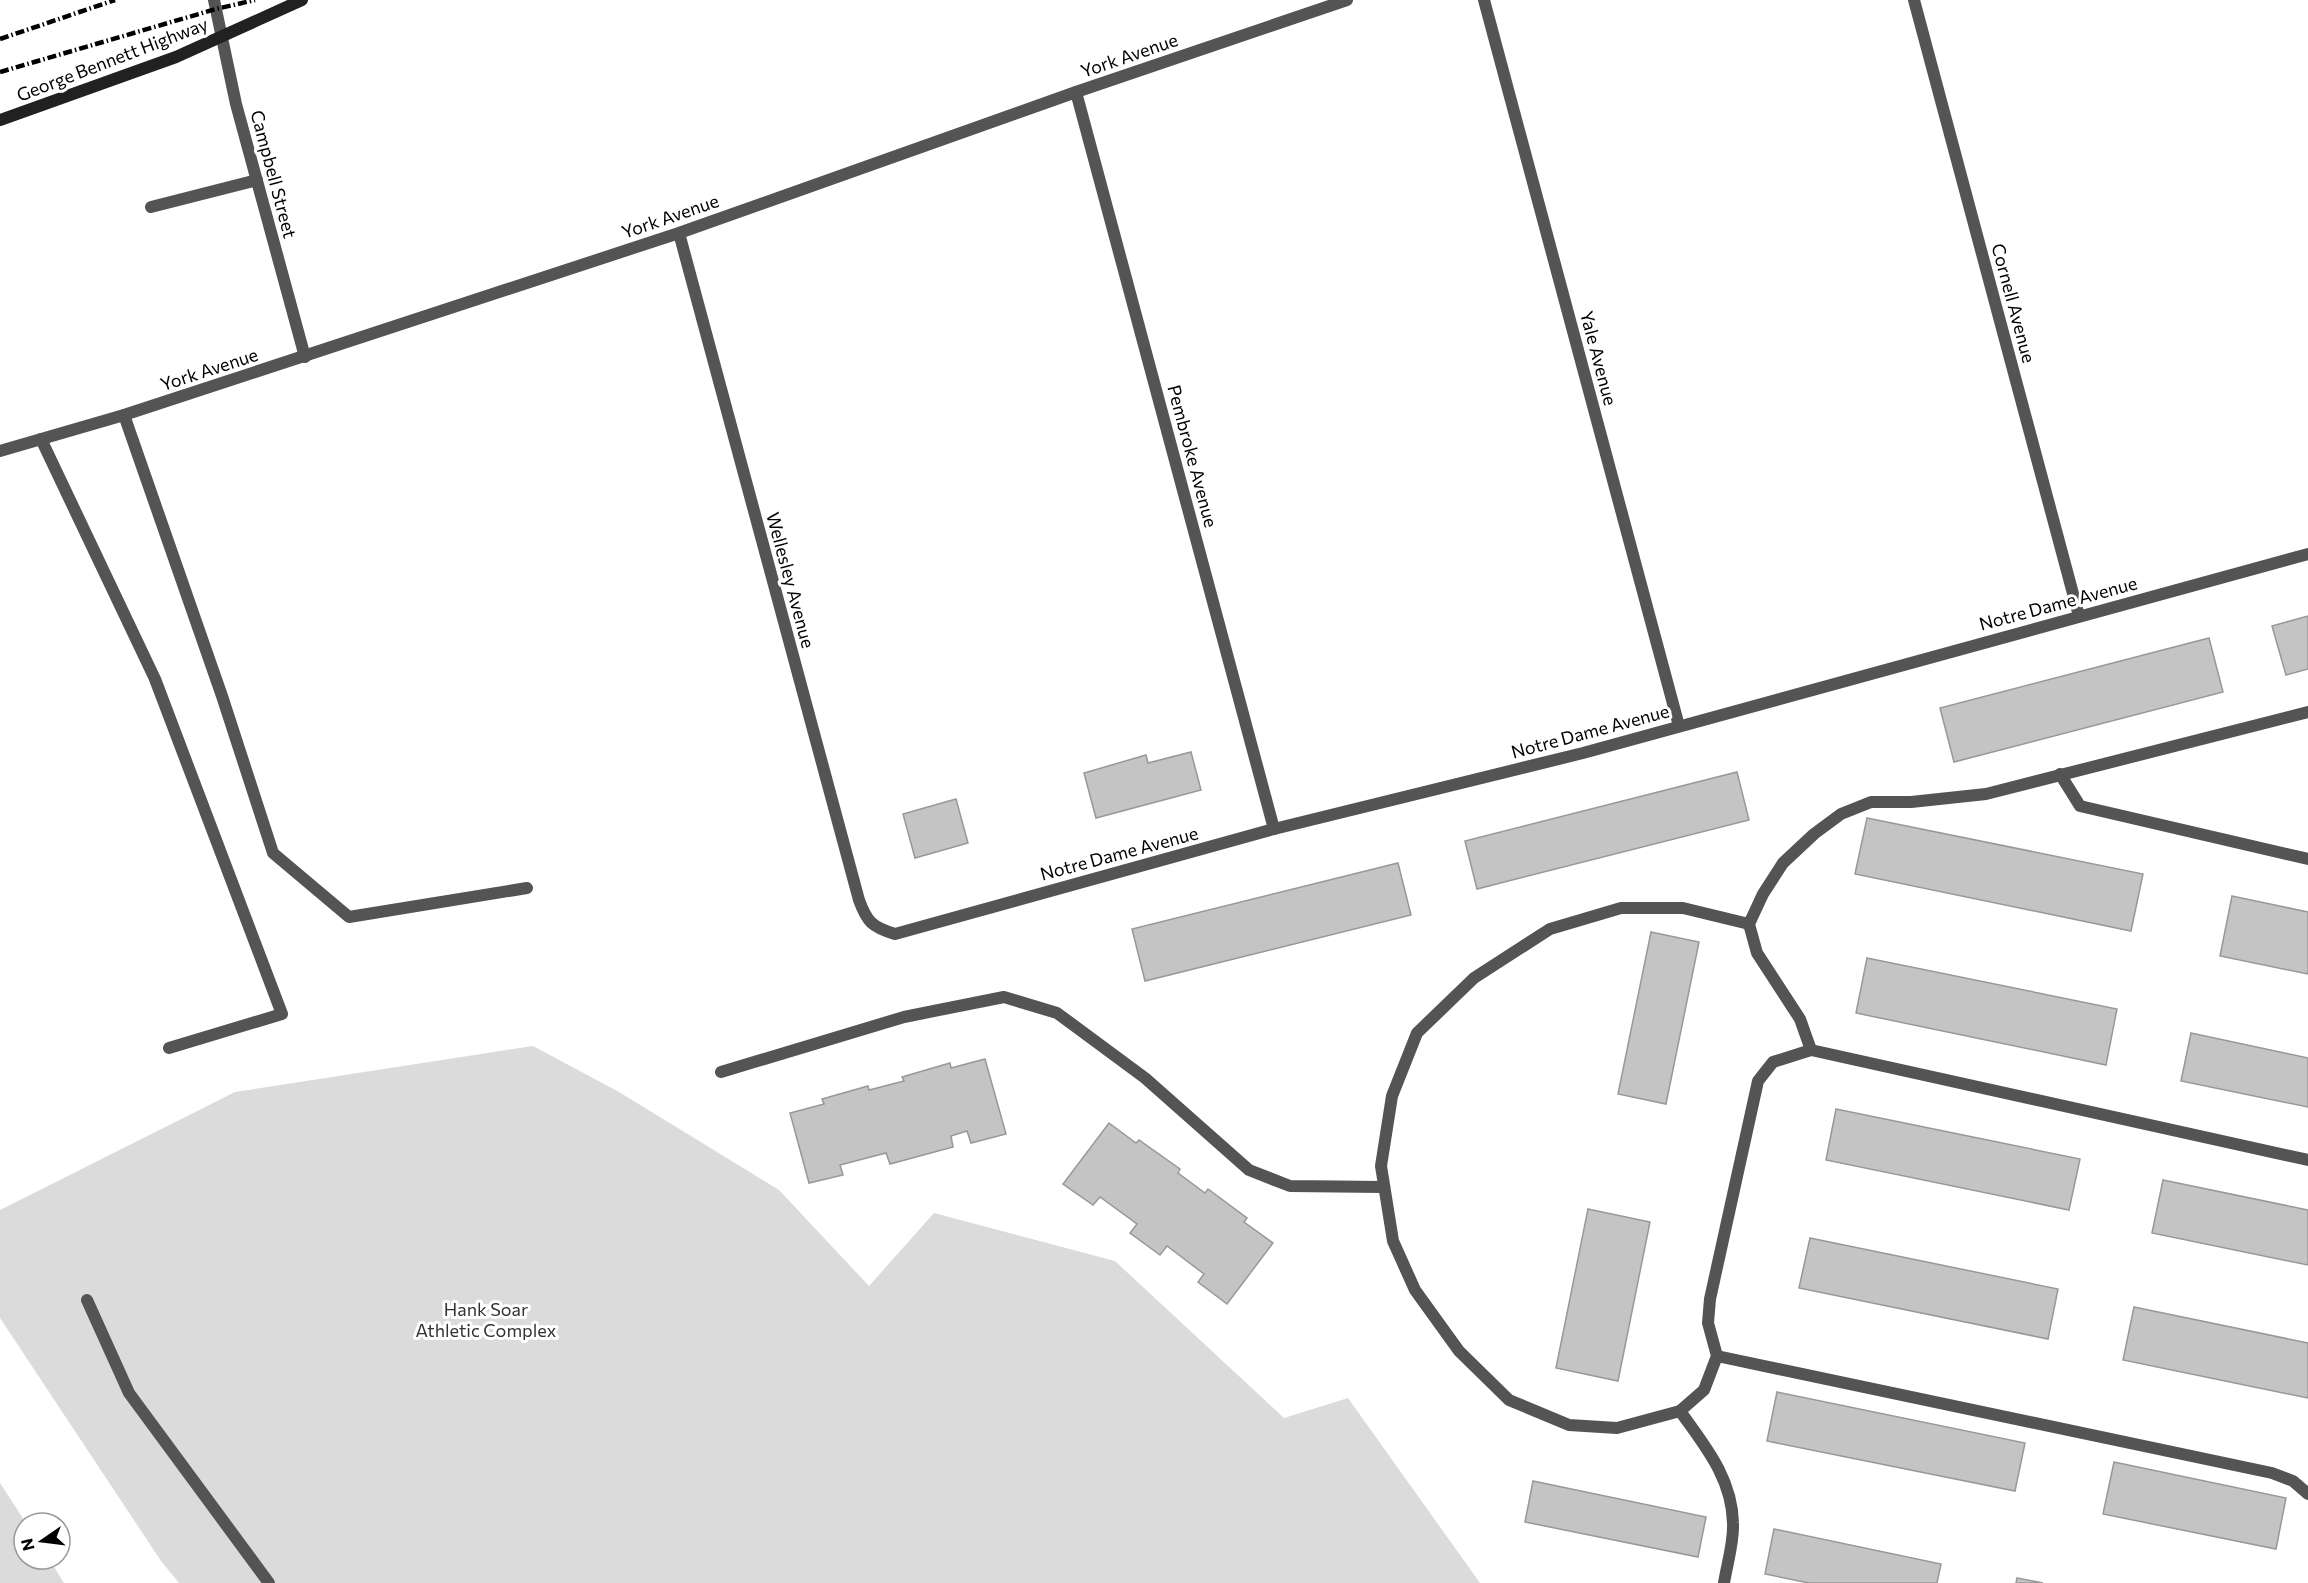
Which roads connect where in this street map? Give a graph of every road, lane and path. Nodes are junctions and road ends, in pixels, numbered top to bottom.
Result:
1 (214, 0) edge
2 (302, 0) edge
3 (1347, 0) edge
4 (1484, 0) edge
5 (1914, 0) edge
6 (222, 37) junction
7 (1076, 92) junction
8 (0, 120) edge
9 (257, 180) junction
10 (151, 207) dead end
11 (679, 233) junction
12 (304, 357) junction
13 (124, 415) junction
14 (41, 439) junction
15 (0, 451) edge
16 (2308, 554) edge
17 (2079, 616) junction
18 (2308, 712) edge
19 (1679, 726) junction
20 (2060, 774) junction
21 (1274, 830) junction
22 (2308, 859) edge
23 (527, 888) dead end
24 (1749, 924) junction
25 (879, 929) joint
26 (169, 1048) dead end
27 (1811, 1050) junction
28 (722, 1072) dead end
29 (2308, 1160) edge
30 (1384, 1187) junction
31 (87, 1300) dead end
32 (1717, 1356) junction
33 (1680, 1411) junction
34 (2308, 1494) edge
35 (269, 1583) edge
36 (1724, 1583) edge

1 - 6 street, Campbell Street
2 - 6 main road, George Bennett Highway
3 - 7 street, York Avenue
4 - 19 street, Yale Avenue
5 - 17 street, Cornell Avenue
6 - 8 main road, George Bennett Highway
6 - 9 street, Campbell Street
7 - 11 street, York Avenue
7 - 21 street, Pembroke Avenue
9 - 10 street
9 - 12 street, Campbell Street
11 - 12 street, York Avenue
11 - 25 street, Wellesley Avenue
12 - 13 street, York Avenue
13 - 14 street, York Avenue
13 - 23 street
14 - 15 street, York Avenue
14 - 26 street
16 - 17 street, Notre Dame Avenue
17 - 19 street, Notre Dame Avenue
18 - 20 street
19 - 21 street, Notre Dame Avenue
20 - 22 street
20 - 24 street
21 - 25 street, Notre Dame Avenue
24 - 27 street
24 - 30 street
27 - 29 street
27 - 32 street
28 - 30 street
30 - 33 street
31 - 35 street
32 - 33 street
32 - 34 street
33 - 36 street

